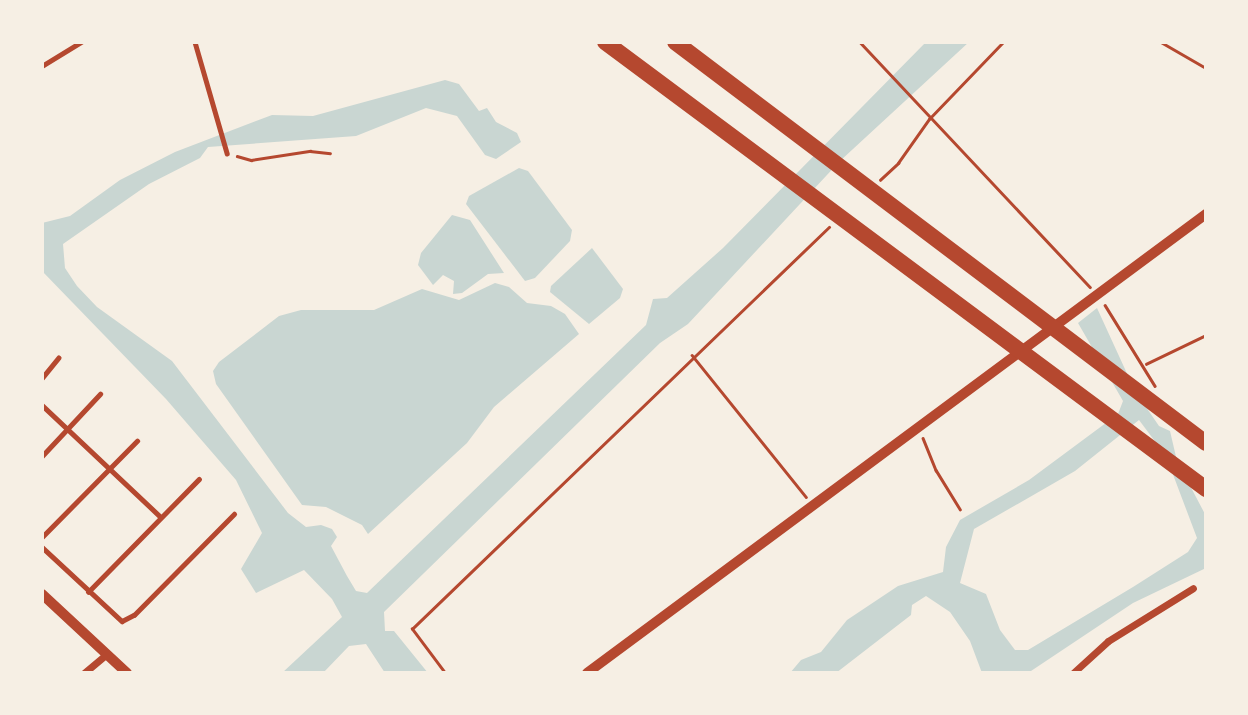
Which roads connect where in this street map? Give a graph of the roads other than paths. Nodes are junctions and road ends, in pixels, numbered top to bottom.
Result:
1 (81, 42) edge
2 (195, 42) edge
3 (605, 42) edge
4 (675, 42) edge
5 (42, 66) edge
6 (227, 153) road end
7 (1206, 214) edge
8 (58, 358) dead end
9 (42, 379) edge
10 (100, 394) dead end
11 (42, 405) edge
12 (68, 429) junction
13 (137, 441) dead end
14 (1206, 443) edge
15 (42, 456) edge
16 (110, 468) junction
17 (199, 479) dead end
18 (1206, 489) edge
19 (234, 514) dead end
20 (161, 517) junction
21 (42, 537) edge
22 (42, 547) edge
23 (1193, 588) dead end
24 (88, 592) junction
25 (42, 594) edge
26 (107, 654) junction
27 (84, 673) edge
28 (127, 673) edge
29 (587, 673) edge
30 (1073, 673) edge

1 - 5 lane
2 - 6 lane
3 - 18 highway
4 - 14 highway
7 - 29 street
8 - 9 lane
10 - 12 lane
11 - 12 lane
12 - 15 lane
12 - 16 lane
13 - 16 lane
16 - 20 lane
16 - 21 lane
17 - 20 lane
19 - 24 lane
20 - 24 lane
22 - 24 lane
23 - 30 street
25 - 26 street
26 - 27 street
26 - 28 street

